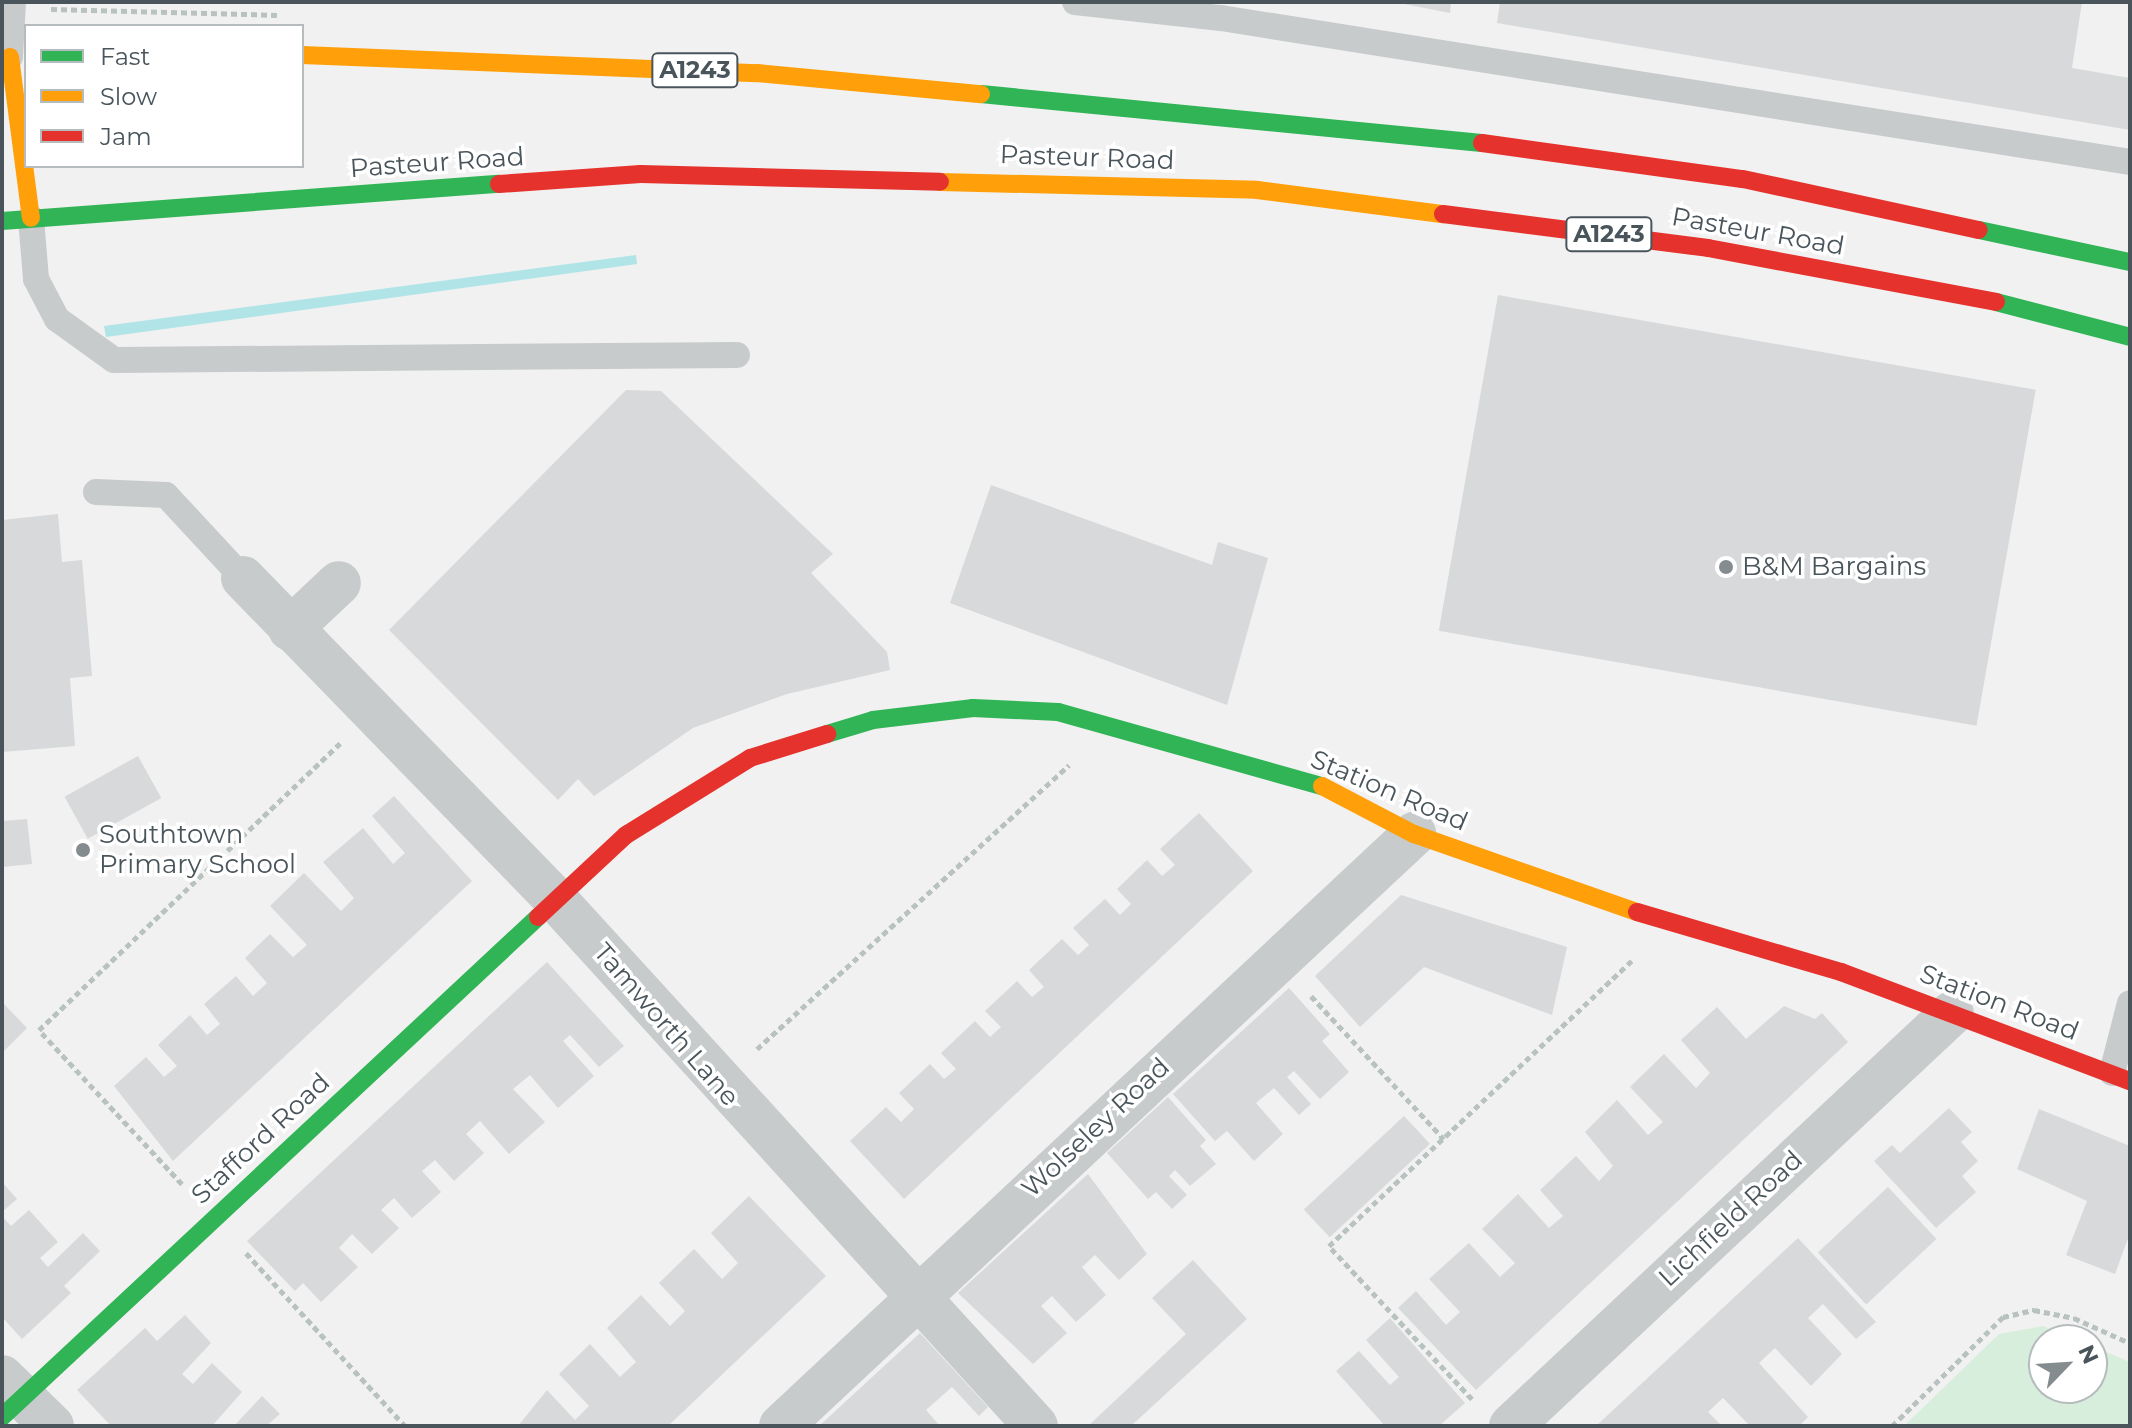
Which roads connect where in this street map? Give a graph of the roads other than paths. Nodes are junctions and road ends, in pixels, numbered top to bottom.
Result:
1 (13, 2) edge
2 (1075, 2) edge
3 (304, 55) edge
4 (13, 57) edge
5 (24, 155) edge
6 (2130, 162) edge
7 (25, 168) edge
8 (31, 218) junction
9 (2, 221) edge
10 (2130, 262) edge
11 (2130, 337) edge
12 (737, 355) dead end
13 (96, 492) dead end
14 (243, 578) joint
15 (339, 583) dead end
16 (290, 629) junction
17 (1414, 834) junction
18 (556, 900) junction
19 (2130, 1003) edge
20 (1952, 1013) junction
21 (2121, 1077) edge
22 (916, 1299) junction
23 (19, 1404) edge
24 (781, 1426) edge
25 (1036, 1426) edge
26 (1511, 1426) edge

1 - 4 lane
2 - 6 lane
3 - 10 main road, A1243
4 - 5 main road
7 - 8 main road
8 - 9 main road, Pasteur Road / A1243
8 - 11 main road, Pasteur Road / A1243
8 - 12 lane
13 - 14 lane
14 - 16 street, Tamworth Lane
15 - 16 street
16 - 18 street, Tamworth Lane
17 - 18 main road, Station Road
17 - 20 main road, Station Road
17 - 22 street, Wolseley Road
18 - 22 street, Tamworth Lane
18 - 23 main road, Stafford Road
19 - 21 lane
20 - 21 main road, Station Road
20 - 26 street, Lichfield Road
22 - 24 street, Wolseley Road
22 - 25 street, Tamworth Lane

